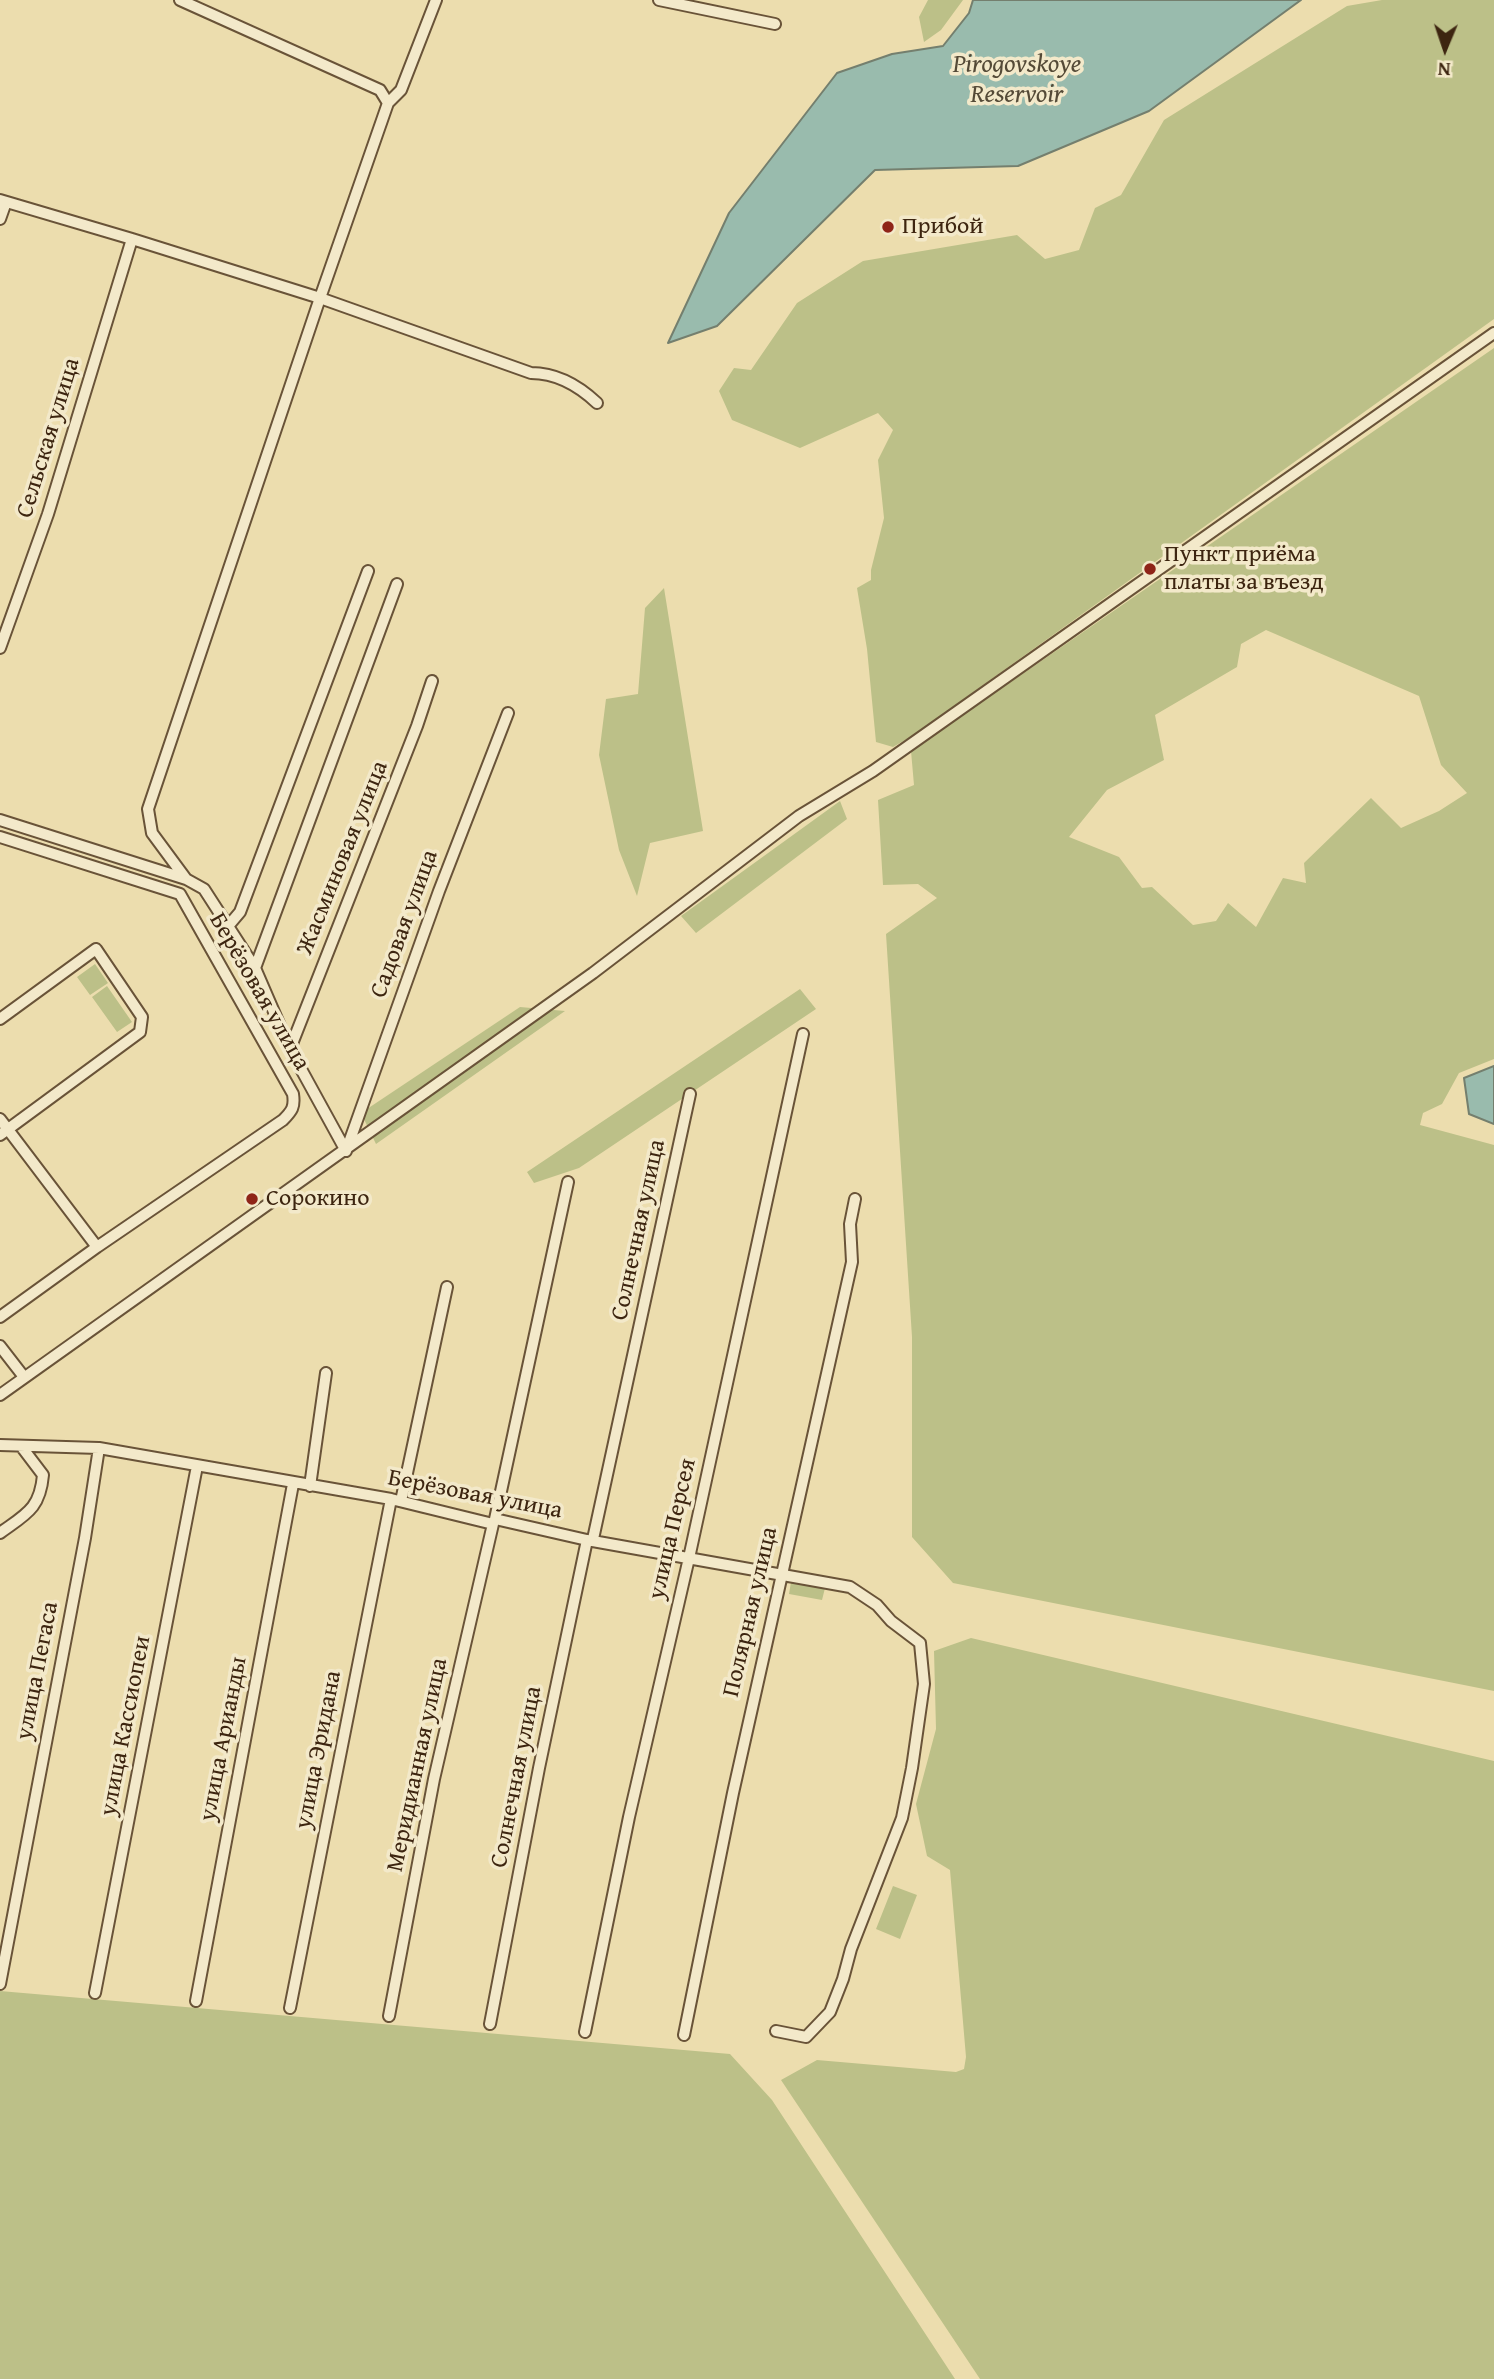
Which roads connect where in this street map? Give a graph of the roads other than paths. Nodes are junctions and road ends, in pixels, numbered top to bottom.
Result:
1 (180, 0) edge
2 (436, 0) edge
3 (659, 0) edge
4 (775, 24) dead end
5 (387, 103) junction
6 (3, 201) edge
7 (0, 219) edge
8 (132, 239) junction
9 (320, 298) junction
10 (1494, 333) edge
11 (597, 404) dead end
12 (368, 571) dead end
13 (397, 584) dead end
14 (0, 648) edge
15 (432, 681) dead end
16 (508, 713) dead end
17 (0, 820) edge
18 (0, 837) edge
19 (186, 879) junction
20 (229, 925) junction
21 (255, 968) junction
22 (0, 1019) edge
23 (803, 1034) dead end
24 (290, 1049) junction
25 (690, 1094) dead end
26 (0, 1119) edge
27 (4, 1133) edge
28 (346, 1151) junction
29 (568, 1182) dead end
30 (855, 1199) dead end
31 (97, 1247) junction
32 (447, 1287) dead end
33 (0, 1317) edge
34 (0, 1346) edge
35 (326, 1373) dead end
36 (24, 1377) junction
37 (0, 1395) edge
38 (0, 1445) edge
39 (21, 1446) junction
40 (99, 1448) junction
41 (197, 1466) junction
42 (293, 1484) junction
43 (310, 1486) junction
44 (396, 1500) junction
45 (494, 1521) junction
46 (0, 1533) edge
47 (590, 1539) junction
48 (689, 1558) junction
49 (781, 1575) junction
50 (0, 1984) edge
51 (95, 1993) dead end
52 (196, 2001) dead end
53 (290, 2008) dead end
54 (389, 2016) dead end
55 (490, 2024) dead end
56 (776, 2031) dead end
57 (585, 2032) dead end
58 (684, 2035) dead end

1 - 5 street
2 - 5 street
3 - 4 street
5 - 9 street
6 - 7 street
6 - 8 street
8 - 9 street
8 - 14 street, Сельская улица
9 - 11 street
9 - 19 street
10 - 28 street
12 - 20 street
13 - 21 street
15 - 24 street, Жасминовая улица
16 - 28 street, Садовая улица
17 - 19 street
18 - 31 street, Берёзовая улица
19 - 20 street
20 - 21 street
21 - 24 street
22 - 27 street
23 - 48 street, улица Персея
24 - 28 street
25 - 47 street, Солнечная улица
26 - 27 street
27 - 31 street
28 - 36 street
29 - 45 street, Меридианная улица
30 - 49 street, Полярная улица
31 - 33 street, Берёзовая улица
32 - 44 street, улица Эридана
34 - 36 street
35 - 43 street
36 - 37 street
38 - 39 street, Берёзовая улица
39 - 40 street, Берёзовая улица
39 - 46 street
40 - 41 street, Берёзовая улица
40 - 50 street, улица Пегаса
41 - 42 street, Берёзовая улица
41 - 51 street, улица Кассиопеи
42 - 43 street, Берёзовая улица
42 - 52 street, улица Арианды
43 - 44 street, Берёзовая улица
44 - 45 street, Берёзовая улица
44 - 53 street, улица Эридана
45 - 47 street, Берёзовая улица
45 - 54 street, Меридианная улица
47 - 48 street, Берёзовая улица
47 - 55 street, Солнечная улица
48 - 49 street, Берёзовая улица
48 - 57 street, улица Персея
49 - 56 street, Берёзовая улица
49 - 58 street, Полярная улица

